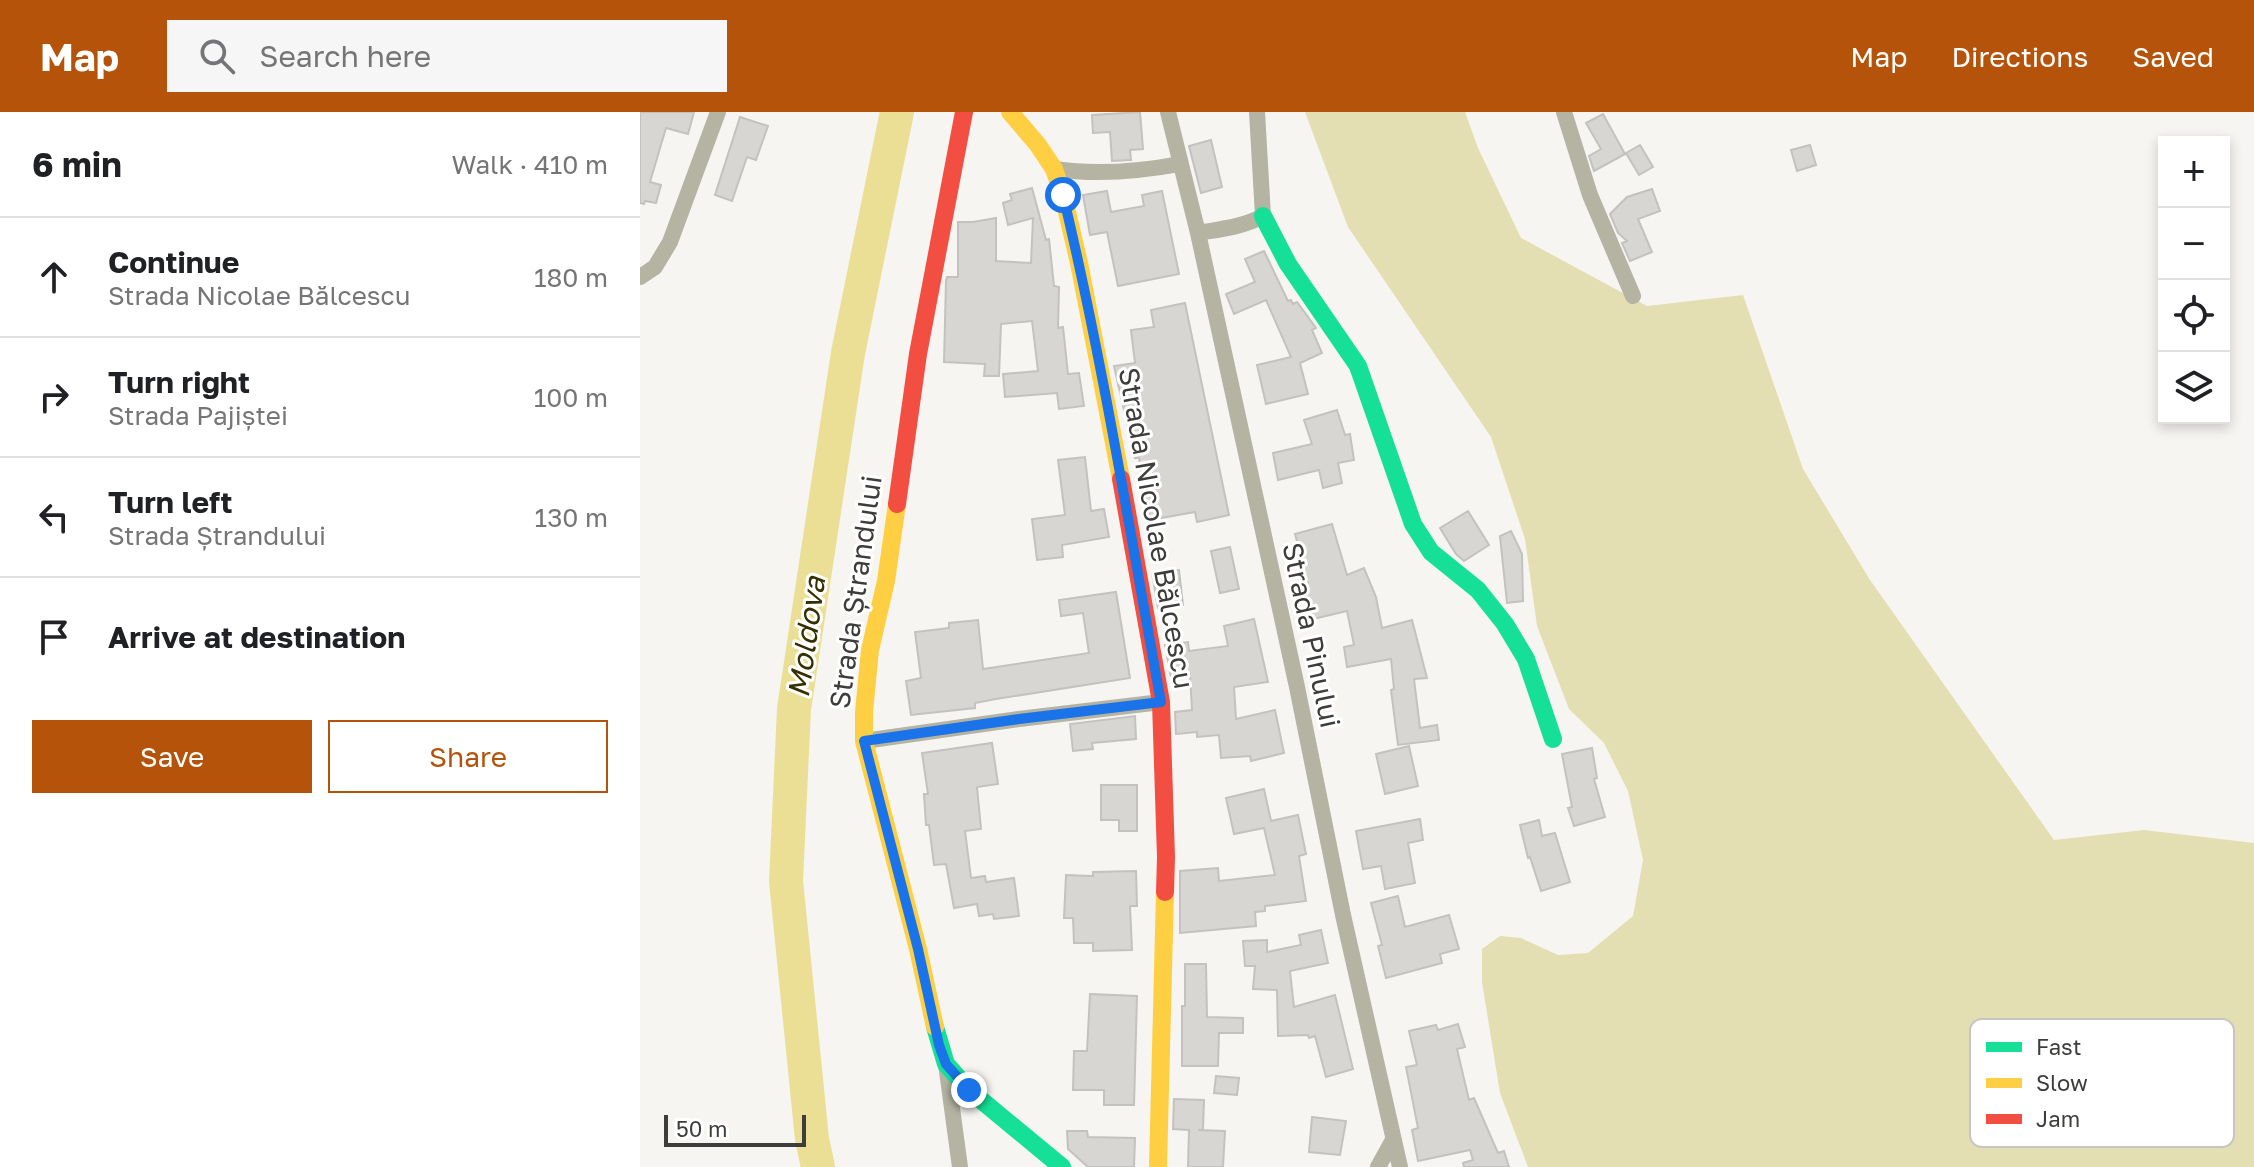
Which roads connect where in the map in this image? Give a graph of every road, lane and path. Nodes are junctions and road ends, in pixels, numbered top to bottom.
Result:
1 (718, 112) edge
2 (964, 112) edge
3 (1010, 112) edge
4 (1168, 112) edge
5 (1257, 112) edge
6 (1564, 112) edge
7 (1180, 164) junction
8 (1054, 169) junction
9 (1263, 216) junction
10 (1198, 233) junction
11 (640, 277) edge
12 (1633, 296) dead end
13 (1161, 702) junction
14 (1553, 739) dead end
15 (864, 741) junction
16 (946, 1064) junction
17 (1393, 1140) junction
18 (960, 1167) edge
19 (1062, 1167) edge
20 (1158, 1167) edge
21 (1378, 1167) edge
22 (1400, 1167) edge

1 - 11 street
2 - 15 street, Strada Ștrandului
3 - 8 street, Strada Nicolae Bălcescu
4 - 7 street, Strada Pinului
5 - 9 street
6 - 12 street
7 - 8 street
7 - 10 street, Strada Pinului
8 - 13 street, Strada Nicolae Bălcescu
9 - 10 street
9 - 14 street
10 - 17 street, Strada Pinului
13 - 15 street
13 - 20 street, Strada Nicolae Bălcescu
15 - 16 street, Strada Ștrandului
16 - 18 street
16 - 19 street, Strada Ștrandului
17 - 21 street
17 - 22 street, Strada Pinului

